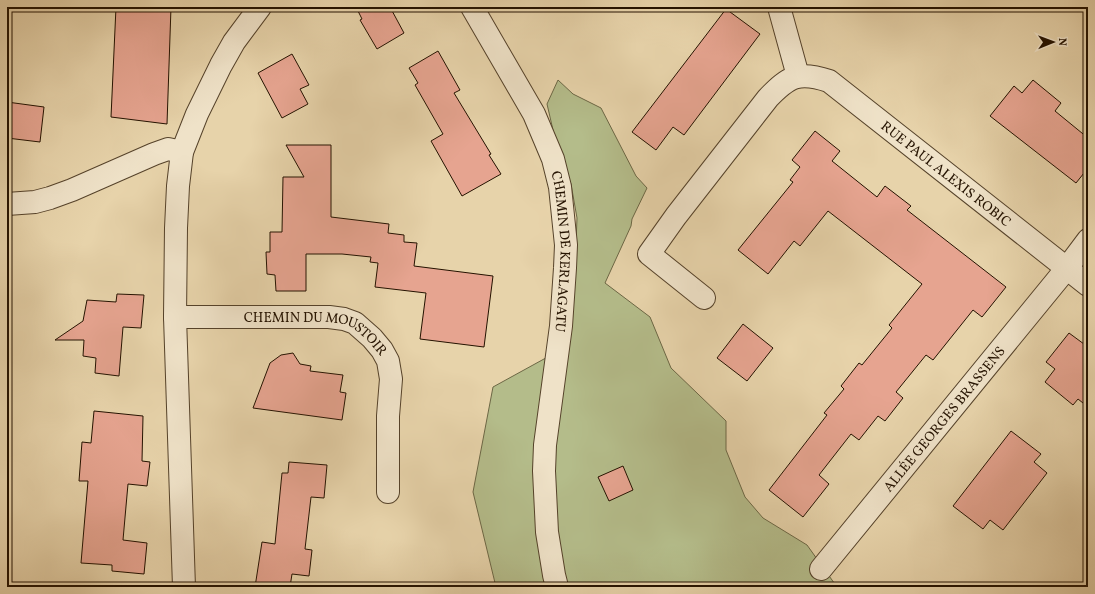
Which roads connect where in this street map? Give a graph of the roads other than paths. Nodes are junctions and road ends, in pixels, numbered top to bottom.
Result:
1 (260, 7) edge
2 (472, 7) edge
3 (779, 7) edge
4 (798, 76) junction
5 (182, 152) junction
6 (7, 204) edge
7 (1088, 240) edge
8 (1067, 268) junction
9 (1088, 285) edge
10 (704, 298) dead end
11 (176, 317) junction
12 (388, 492) dead end
13 (821, 569) dead end
14 (184, 587) edge
15 (557, 587) edge

1 - 5 street
2 - 15 street, CHEMIN DE KERLAGATU
3 - 4 street
4 - 8 street, RUE PAUL ALEXIS ROBIC
4 - 10 street
5 - 6 street
5 - 11 street
7 - 8 street, ALLÉE GEORGES BRASSENS
8 - 9 street, RUE PAUL ALEXIS ROBIC
8 - 13 street, ALLÉE GEORGES BRASSENS
11 - 12 street, CHEMIN DU MOUSTOIR
11 - 14 street

